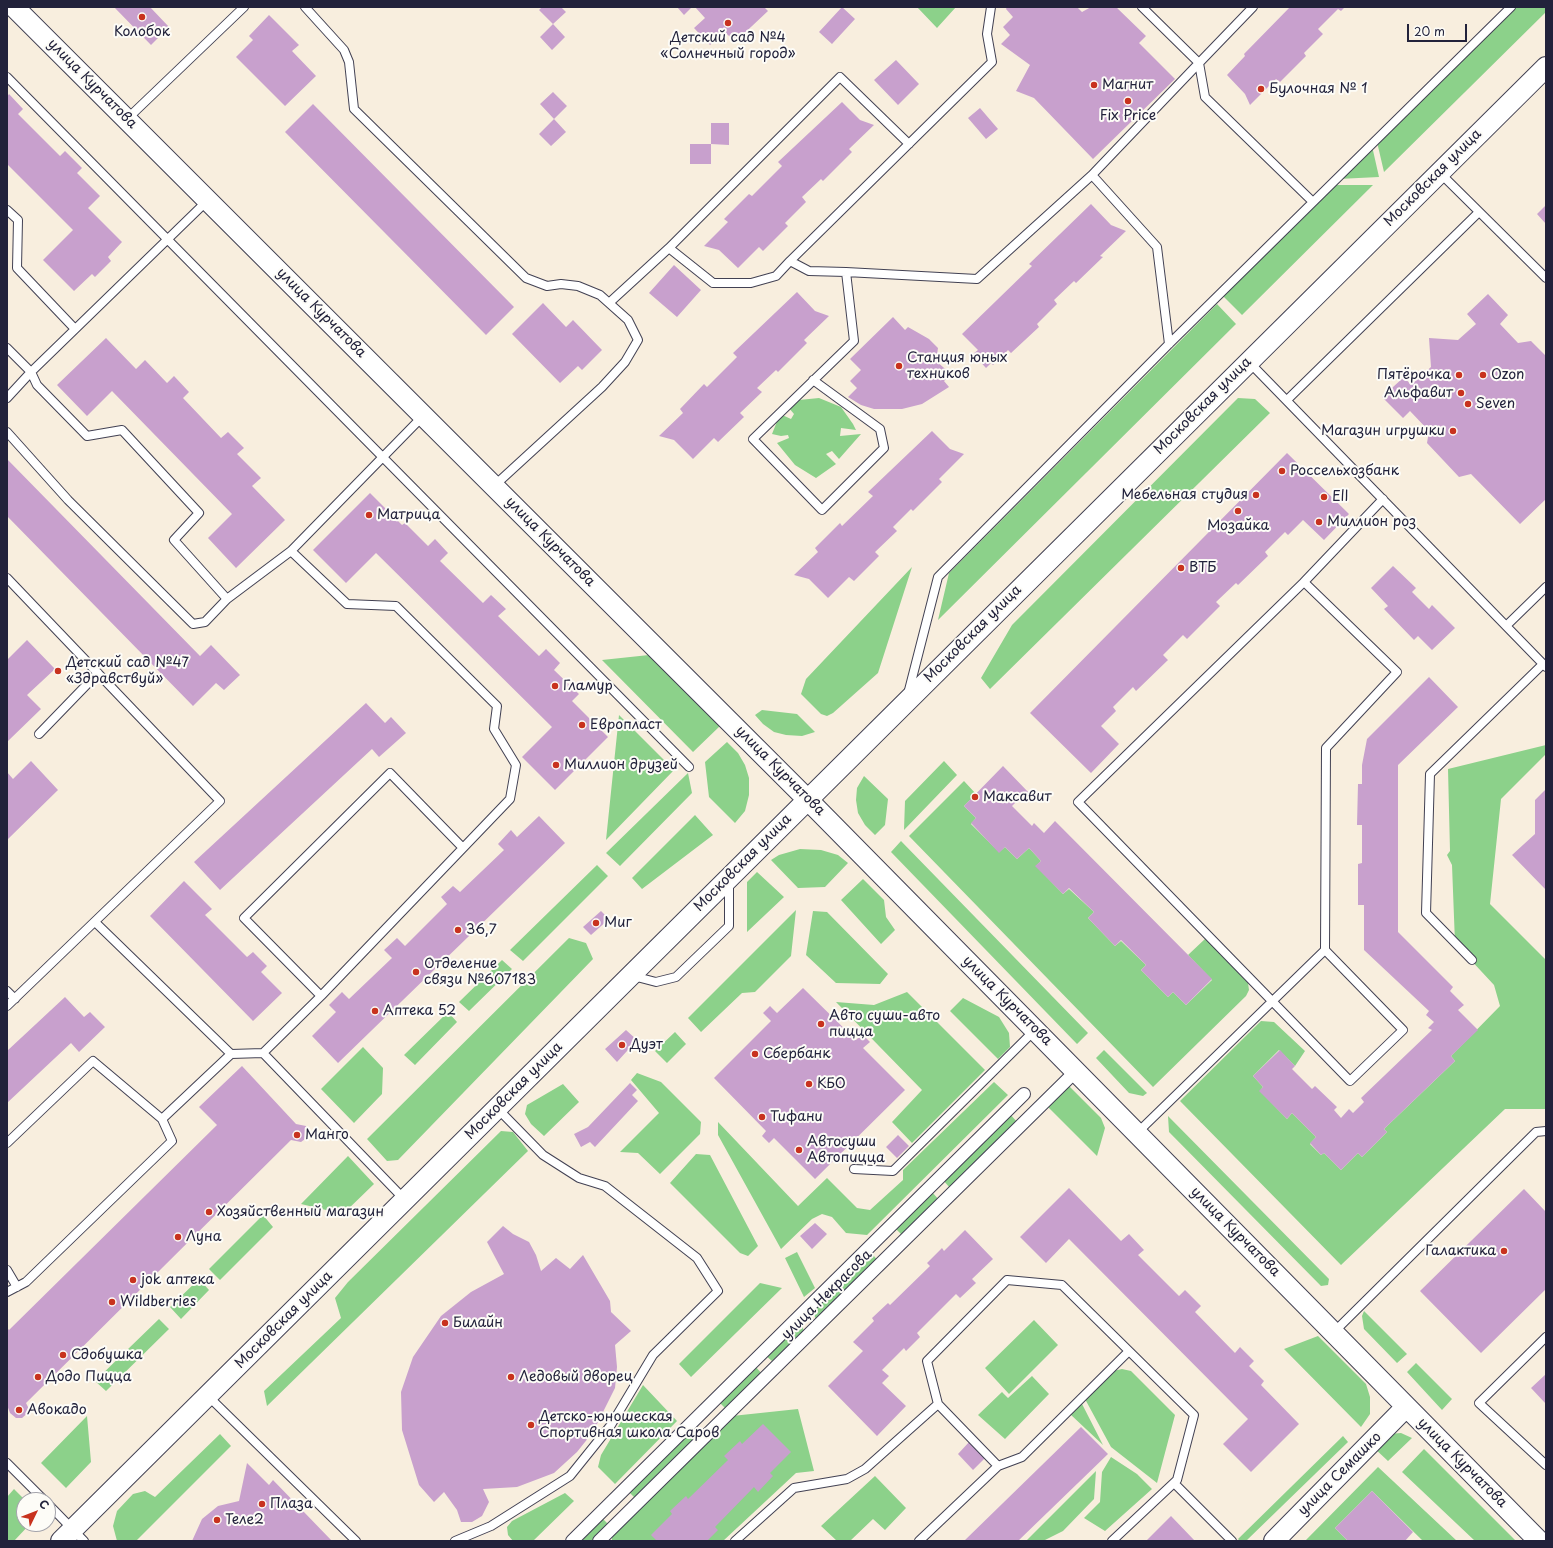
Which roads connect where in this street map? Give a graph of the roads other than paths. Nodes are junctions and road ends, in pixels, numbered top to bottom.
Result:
1 (14, 7) edge
2 (244, 7) edge
3 (305, 7) edge
4 (991, 7) edge
5 (1142, 7) edge
6 (1253, 7) edge
7 (1511, 7) edge
8 (1199, 63) junction
9 (1546, 67) edge
10 (7, 77) edge
11 (127, 119) junction
12 (908, 144) junction
13 (1440, 172) junction
14 (1092, 175) junction
15 (208, 200) junction
16 (1313, 202) junction
17 (7, 210) edge
18 (1479, 212) junction
19 (167, 240) junction
20 (668, 248) junction
21 (790, 261) junction
22 (846, 272) junction
23 (1546, 278) edge
24 (609, 303) junction
25 (75, 329) junction
26 (1169, 344) junction
27 (7, 348) edge
28 (1249, 361) junction
29 (31, 372) junction
30 (813, 380) junction
31 (7, 398) edge
32 (1287, 400) junction
33 (424, 415) junction
34 (7, 432) edge
35 (382, 458) junction
36 (494, 486) junction
37 (1383, 499) junction
38 (291, 551) junction
39 (7, 578) edge
40 (1304, 582) junction
41 (1546, 587) edge
42 (227, 599) junction
43 (1506, 626) junction
44 (1545, 666) edge
45 (98, 673) junction
46 (906, 701) junction
47 (39, 734) dead end
48 (690, 767) dead end
49 (807, 799) junction
50 (463, 848) junction
51 (728, 878) junction
52 (95, 922) junction
53 (1325, 950) junction
54 (1472, 960) dead end
55 (630, 975) junction
56 (7, 991) edge
57 (321, 996) junction
58 (15, 998) junction
59 (1272, 1001) junction
60 (7, 1006) edge
61 (1036, 1030) junction
62 (263, 1053) junction
63 (231, 1054) junction
64 (1076, 1071) junction
65 (1024, 1094) dead end
66 (497, 1108) junction
67 (162, 1120) junction
68 (1546, 1130) edge
69 (1137, 1133) junction
70 (7, 1143) edge
71 (854, 1169) dead end
72 (405, 1199) junction
73 (7, 1270) edge
74 (17, 1287) junction
75 (7, 1292) edge
76 (1334, 1333) junction
77 (1546, 1337) edge
78 (1129, 1351) junction
79 (207, 1395) junction
80 (938, 1404) junction
81 (1406, 1407) junction
82 (7, 1462) edge
83 (1546, 1465) edge
84 (998, 1466) junction
85 (1174, 1483) junction
86 (36, 1492) edge
87 (56, 1515) edge
88 (73, 1537) edge
89 (737, 1540) edge
90 (356, 1541) edge
91 (455, 1541) edge
92 (572, 1541) edge
93 (599, 1541) edge
94 (919, 1541) edge
95 (1112, 1541) edge
96 (1232, 1541) edge
97 (1274, 1541) edge
98 (1539, 1541) edge

1 - 11 street, улица Курчатова
2 - 11 lane
3 - 24 lane
4 - 12 lane
5 - 8 lane
6 - 8 lane
7 - 16 lane
8 - 14 lane
8 - 16 lane
9 - 13 street, Московская улица
10 - 19 lane
11 - 15 street, улица Курчатова
12 - 20 lane
12 - 21 lane
13 - 18 lane
13 - 28 street, Московская улица
14 - 22 lane
14 - 26 lane
15 - 19 lane
15 - 33 street, улица Курчатова
16 - 26 lane
17 - 25 lane
18 - 23 lane
18 - 32 lane
19 - 25 lane
19 - 35 lane
20 - 21 lane
20 - 24 lane
21 - 22 lane
22 - 30 lane
24 - 36 lane
25 - 29 lane
26 - 46 lane
27 - 29 lane
28 - 32 lane
28 - 46 street, Московская улица
29 - 31 lane
29 - 42 lane
30 - 30 lane
32 - 37 lane
33 - 35 lane
33 - 36 street, улица Курчатова
34 - 42 lane
35 - 38 lane
35 - 48 lane
36 - 49 street, улица Курчатова
37 - 40 lane
37 - 43 lane
38 - 42 lane
38 - 50 lane
39 - 45 lane
40 - 53 lane
40 - 59 lane
41 - 43 lane
43 - 44 lane
44 - 54 lane
45 - 47 lane
45 - 52 lane
46 - 49 street, Московская улица
49 - 51 street, Московская улица
49 - 61 street, улица Курчатова
50 - 57 lane
50 - 57 lane
51 - 55 street, Московская улица
51 - 55 lane
52 - 58 lane
52 - 63 lane
53 - 59 lane
53 - 59 lane
55 - 66 street, Московская улица
56 - 58 lane
57 - 62 lane
58 - 60 lane
59 - 69 lane
61 - 64 street, улица Курчатова
61 - 71 lane
62 - 63 lane
62 - 72 lane
63 - 67 lane
64 - 69 street, улица Курчатова
64 - 93 street, улица Некрасова
65 - 92 street, улица Некрасова
66 - 72 street, Московская улица
66 - 91 lane
67 - 70 lane
67 - 74 lane
68 - 76 lane
69 - 76 street, улица Курчатова
72 - 79 street, Московская улица
73 - 74 lane
74 - 75 lane
76 - 81 street, улица Курчатова
77 - 83 lane
78 - 80 lane
78 - 84 lane
78 - 85 lane
79 - 88 street, Московская улица
79 - 90 lane
80 - 84 lane
80 - 89 lane
81 - 97 street, улица Семашко
81 - 98 street, улица Курчатова
82 - 86 lane
84 - 94 lane
85 - 95 lane
85 - 96 lane
87 - 88 lane

